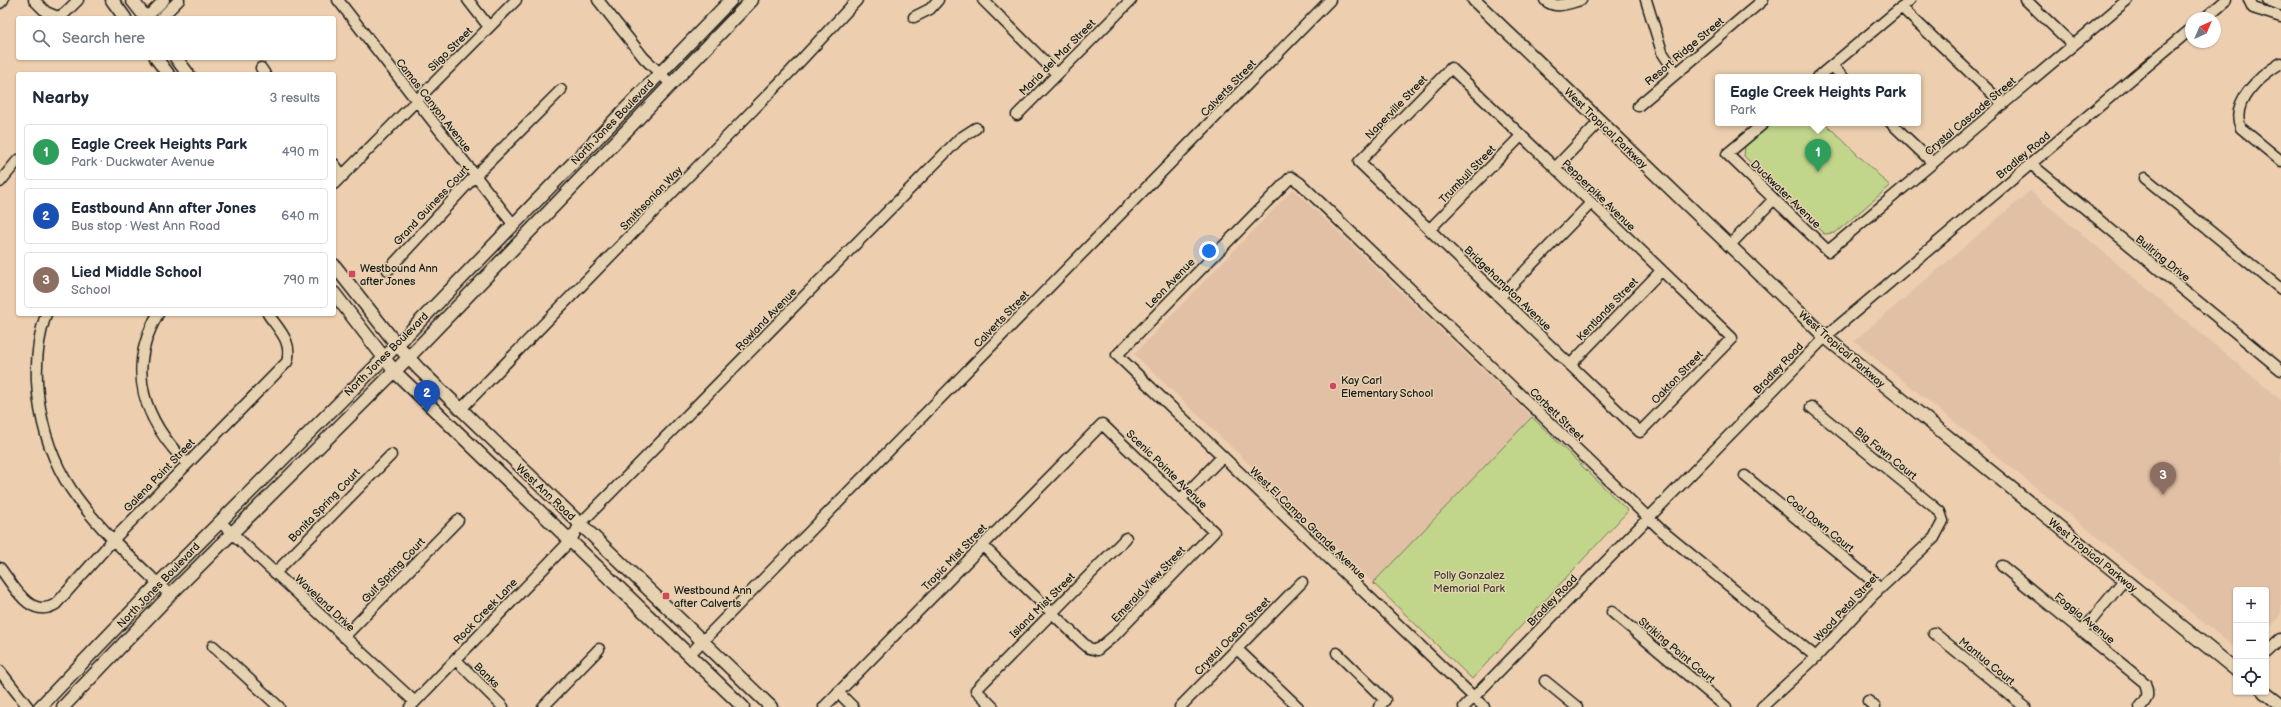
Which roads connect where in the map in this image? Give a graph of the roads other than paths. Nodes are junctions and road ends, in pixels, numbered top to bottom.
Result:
1 (3, 0) edge
2 (34, 0) edge
3 (78, 0) edge
4 (112, 0) edge
5 (132, 0) edge
6 (164, 0) edge
7 (179, 0) edge
8 (338, 0) edge
9 (468, 0) edge
10 (516, 0) edge
11 (598, 0) edge
12 (731, 0) edge
13 (751, 0) edge
14 (857, 0) edge
15 (938, 0) edge
16 (983, 0) edge
17 (1131, 0) edge
18 (1330, 0) edge
19 (1474, 0) edge
20 (1581, 0) edge
21 (1646, 0) edge
22 (1763, 0) edge
23 (2026, 0) edge
24 (2127, 0) edge
25 (2226, 0) edge
26 (2249, 0) edge
27 (1547, 2) edge
28 (0, 3) edge
29 (1906, 3) edge
30 (1752, 4) edge
31 (2212, 12) edge
32 (56, 16) edge
33 (60, 16) edge
34 (124, 16) edge
35 (144, 16) edge
36 (148, 16) edge
37 (163, 16) edge
38 (914, 17) dead end
39 (2281, 17) edge
40 (489, 27) junction
41 (2185, 34) edge
42 (2073, 45) junction
43 (158, 60) edge
44 (178, 60) edge
45 (2281, 63) edge
46 (1832, 66) junction
47 (1451, 68) joint
48 (166, 72) edge
49 (186, 72) edge
50 (659, 73) junction
51 (1676, 73) junction
52 (1057, 74) junction
53 (1822, 74) edge
54 (1840, 74) edge
55 (671, 84) junction
56 (561, 90) dead end
57 (416, 101) junction
58 (2003, 104) junction
59 (1638, 106) dead end
60 (1017, 115) dead end
61 (1600, 121) junction
62 (1761, 126) edge
63 (1894, 126) edge
64 (976, 128) dead end
65 (1521, 136) junction
66 (2281, 161) edge
67 (16, 162) edge
68 (1359, 162) joint
69 (1933, 163) junction
70 (2030, 164) junction
71 (336, 167) edge
72 (1555, 168) junction
73 (343, 176) junction
74 (474, 177) junction
75 (1291, 178) joint
76 (2145, 178) dead end
77 (0, 182) edge
78 (336, 182) edge
79 (1774, 199) junction
80 (1591, 203) junction
81 (513, 224) junction
82 (1430, 229) junction
83 (1729, 246) junction
84 (1828, 251) joint
85 (336, 268) edge
86 (388, 270) dead end
87 (1661, 271) junction
88 (2280, 288) edge
89 (336, 296) edge
90 (1500, 297) junction
91 (46, 316) edge
92 (157, 316) edge
93 (269, 316) edge
94 (1825, 337) junction
95 (1732, 338) joint
96 (397, 345) junction
97 (1117, 355) joint
98 (383, 357) junction
99 (408, 358) junction
100 (1570, 365) junction
101 (2281, 370) edge
102 (395, 372) junction
103 (1810, 407) dead end
104 (460, 410) junction
105 (1102, 424) joint
106 (1640, 432) joint
107 (391, 454) dead end
108 (1222, 457) junction
109 (187, 464) junction
110 (1745, 476) dead end
111 (1182, 498) junction
112 (1649, 518) junction
113 (458, 520) dead end
114 (1943, 521) joint
115 (220, 522) junction
116 (576, 532) junction
117 (1214, 532) joint
118 (232, 534) junction
119 (1126, 538) dead end
120 (113, 540) junction
121 (982, 544) junction
122 (2002, 566) dead end
123 (0, 568) edge
124 (275, 573) junction
125 (2124, 580) junction
126 (1302, 582) dead end
127 (158, 584) junction
128 (1881, 588) junction
129 (170, 595) junction
130 (1051, 612) junction
131 (1612, 612) dead end
132 (2082, 632) junction
133 (1934, 633) dead end
134 (344, 637) junction
135 (2281, 640) edge
136 (703, 641) junction
137 (213, 646) dead end
138 (1237, 649) junction
139 (599, 650) dead end
140 (2269, 650) edge
141 (1337, 653) dead end
142 (689, 655) junction
143 (1816, 657) junction
144 (455, 659) junction
145 (2233, 668) edge
146 (0, 671) edge
147 (1546, 681) dead end
148 (838, 692) junction
149 (2268, 695) edge
150 (1473, 698) junction
151 (412, 704) edge
152 (2281, 706) edge
153 (28, 707) edge
154 (40, 707) edge
155 (63, 707) edge
156 (279, 707) edge
157 (503, 707) edge
158 (543, 707) edge
159 (743, 707) edge
160 (770, 707) edge
161 (824, 707) edge
162 (853, 707) edge
163 (993, 707) edge
164 (1180, 707) edge
165 (1298, 707) edge
166 (1379, 707) edge
167 (1464, 707) edge
168 (1484, 707) edge
169 (1577, 707) edge
170 (1726, 707) edge
171 (1762, 707) edge
172 (2025, 707) edge
173 (2140, 707) edge

1 - 28 street
2 - 32 street
3 - 33 street
4 - 34 main road
5 - 35 main road
6 - 36 street
7 - 37 street
8 - 57 street, Camas Canyon Avenue
9 - 40 street
10 - 40 street, Sligo Street
11 - 50 street
12 - 50 main road, North Jones Boulevard
13 - 55 main road, North Jones Boulevard
14 - 104 street, Smithsonian Way
15 - 38 street
16 - 52 street
17 - 52 street, Maria del Mar Street
18 - 136 street, Calverts Street
19 - 61 main road, West Tropical Parkway
20 - 27 street
21 - 51 street
22 - 30 street, Resort Ridge Street
23 - 42 street
24 - 42 street, Crystal Cascade Street
25 - 31 street
26 - 39 street
29 - 46 street
29 - 58 street
30 - 51 street, Resort Ridge Street
40 - 57 street, Sligo Street
41 - 70 street, Bradley Road
42 - 58 street, Crystal Cascade Street
43 - 48 main road
44 - 49 main road
45 - 66 street
46 - 53 street
46 - 54 street
47 - 65 street, Pepperpike Avenue
47 - 68 street, Naperville Street
50 - 55 street
50 - 81 main road, North Jones Boulevard
51 - 59 street, Resort Ridge Street
52 - 60 street, Maria del Mar Street
55 - 99 main road, North Jones Boulevard
56 - 74 street, Grand Guiness Court
57 - 73 street, Sligo Street
57 - 74 street, Camas Canyon Avenue
58 - 69 street, Crystal Cascade Street
61 - 72 street
61 - 83 main road, West Tropical Parkway
62 - 79 street, Duckwater Avenue
63 - 69 street
64 - 116 street, Rowland Avenue
65 - 72 street, Pepperpike Avenue
65 - 82 street, Trumbull Street
67 - 77 street
68 - 82 street, Bridgehampton Avenue
69 - 84 street, Crystal Cascade Street
70 - 94 street, Bradley Road
70 - 101 street, Bullring Drive
71 - 73 street
72 - 80 street, Pepperpike Avenue
73 - 78 street, Sligo Street
74 - 81 street, Camas Canyon Avenue
74 - 86 street, Grand Guiness Court
75 - 97 street, Leon Avenue
75 - 112 street, Corbett Street
76 - 88 street
79 - 83 street
79 - 84 street, Duckwater Avenue
80 - 87 street, Pepperpike Avenue
80 - 90 street
81 - 96 main road, North Jones Boulevard
82 - 90 street, Bridgehampton Avenue
83 - 94 main road, West Tropical Parkway
85 - 96 main road, West Ann Road
87 - 95 street, Pepperpike Avenue
87 - 100 street, Kentlands Street
89 - 98 main road, West Ann Road
90 - 100 street, Bridgehampton Avenue
91 - 120 street
92 - 109 street
93 - 109 street, Galena Point Street
94 - 112 street, Bradley Road
94 - 125 main road, West Tropical Parkway
95 - 106 street, Oakton Street
96 - 98 main road, North Jones Boulevard
96 - 99 main road, West Ann Road
97 - 108 street, West El Campo Grande Avenue
98 - 102 main road, West Ann Road
98 - 115 main road, North Jones Boulevard
99 - 102 main road, North Jones Boulevard
99 - 104 main road, West Ann Road
100 - 106 street, Bridgehampton Avenue
102 - 116 main road, West Ann Road
102 - 118 main road, North Jones Boulevard
103 - 114 street, Big Fawn Court
104 - 116 main road, West Ann Road
105 - 111 street, Scenic Pointe Avenue
105 - 121 street, Tropic Mist Street
107 - 124 street, Bonita Spring Court
108 - 111 street
108 - 150 street, West El Campo Grande Avenue
109 - 120 street, Galena Point Street
110 - 128 street, Cool Down Court
111 - 117 street, Scenic Pointe Avenue
112 - 143 street, Corbett Street
112 - 150 street, Bradley Road
113 - 134 street, Gulf Spring Court
114 - 128 street, Wood Petal Street
115 - 118 street, Waveland Drive
115 - 127 main road, North Jones Boulevard
116 - 136 main road, West Ann Road
116 - 142 main road, West Ann Road
116 - 144 street, Rock Creek Lane
117 - 130 street, Emerald View Street
118 - 124 street, Waveland Drive
118 - 129 main road, North Jones Boulevard
119 - 130 street, Island Mist Street
120 - 123 street, Galena Point Street
120 - 127 street
121 - 130 street
121 - 148 street, Tropic Mist Street
122 - 132 street, Foggia Avenue
124 - 134 street, Waveland Drive
125 - 132 street
125 - 145 main road, West Tropical Parkway
126 - 138 street, Crystal Ocean Street
127 - 129 street
127 - 154 main road, North Jones Boulevard
128 - 143 street, Wood Petal Street
129 - 155 main road, North Jones Boulevard
130 - 163 street, Island Mist Street
131 - 170 street, Striking Point Court
132 - 173 street, Foggia Avenue
133 - 172 street, Mantua Court
134 - 151 street, Waveland Drive
135 - 140 street
136 - 142 street, Calverts Street
136 - 160 main road, West Ann Road
137 - 156 street
138 - 164 street, Crystal Ocean Street
138 - 165 street
139 - 158 street
141 - 166 street
142 - 159 main road, West Ann Road
143 - 171 street, Wood Petal Street
144 - 151 street, Rock Creek Lane
144 - 157 street, Banks
146 - 153 street
147 - 169 street
148 - 161 street, Tropic Mist Street
148 - 162 street
149 - 152 main road
150 - 167 street, Bradley Road
150 - 168 street, West El Campo Grande Avenue

